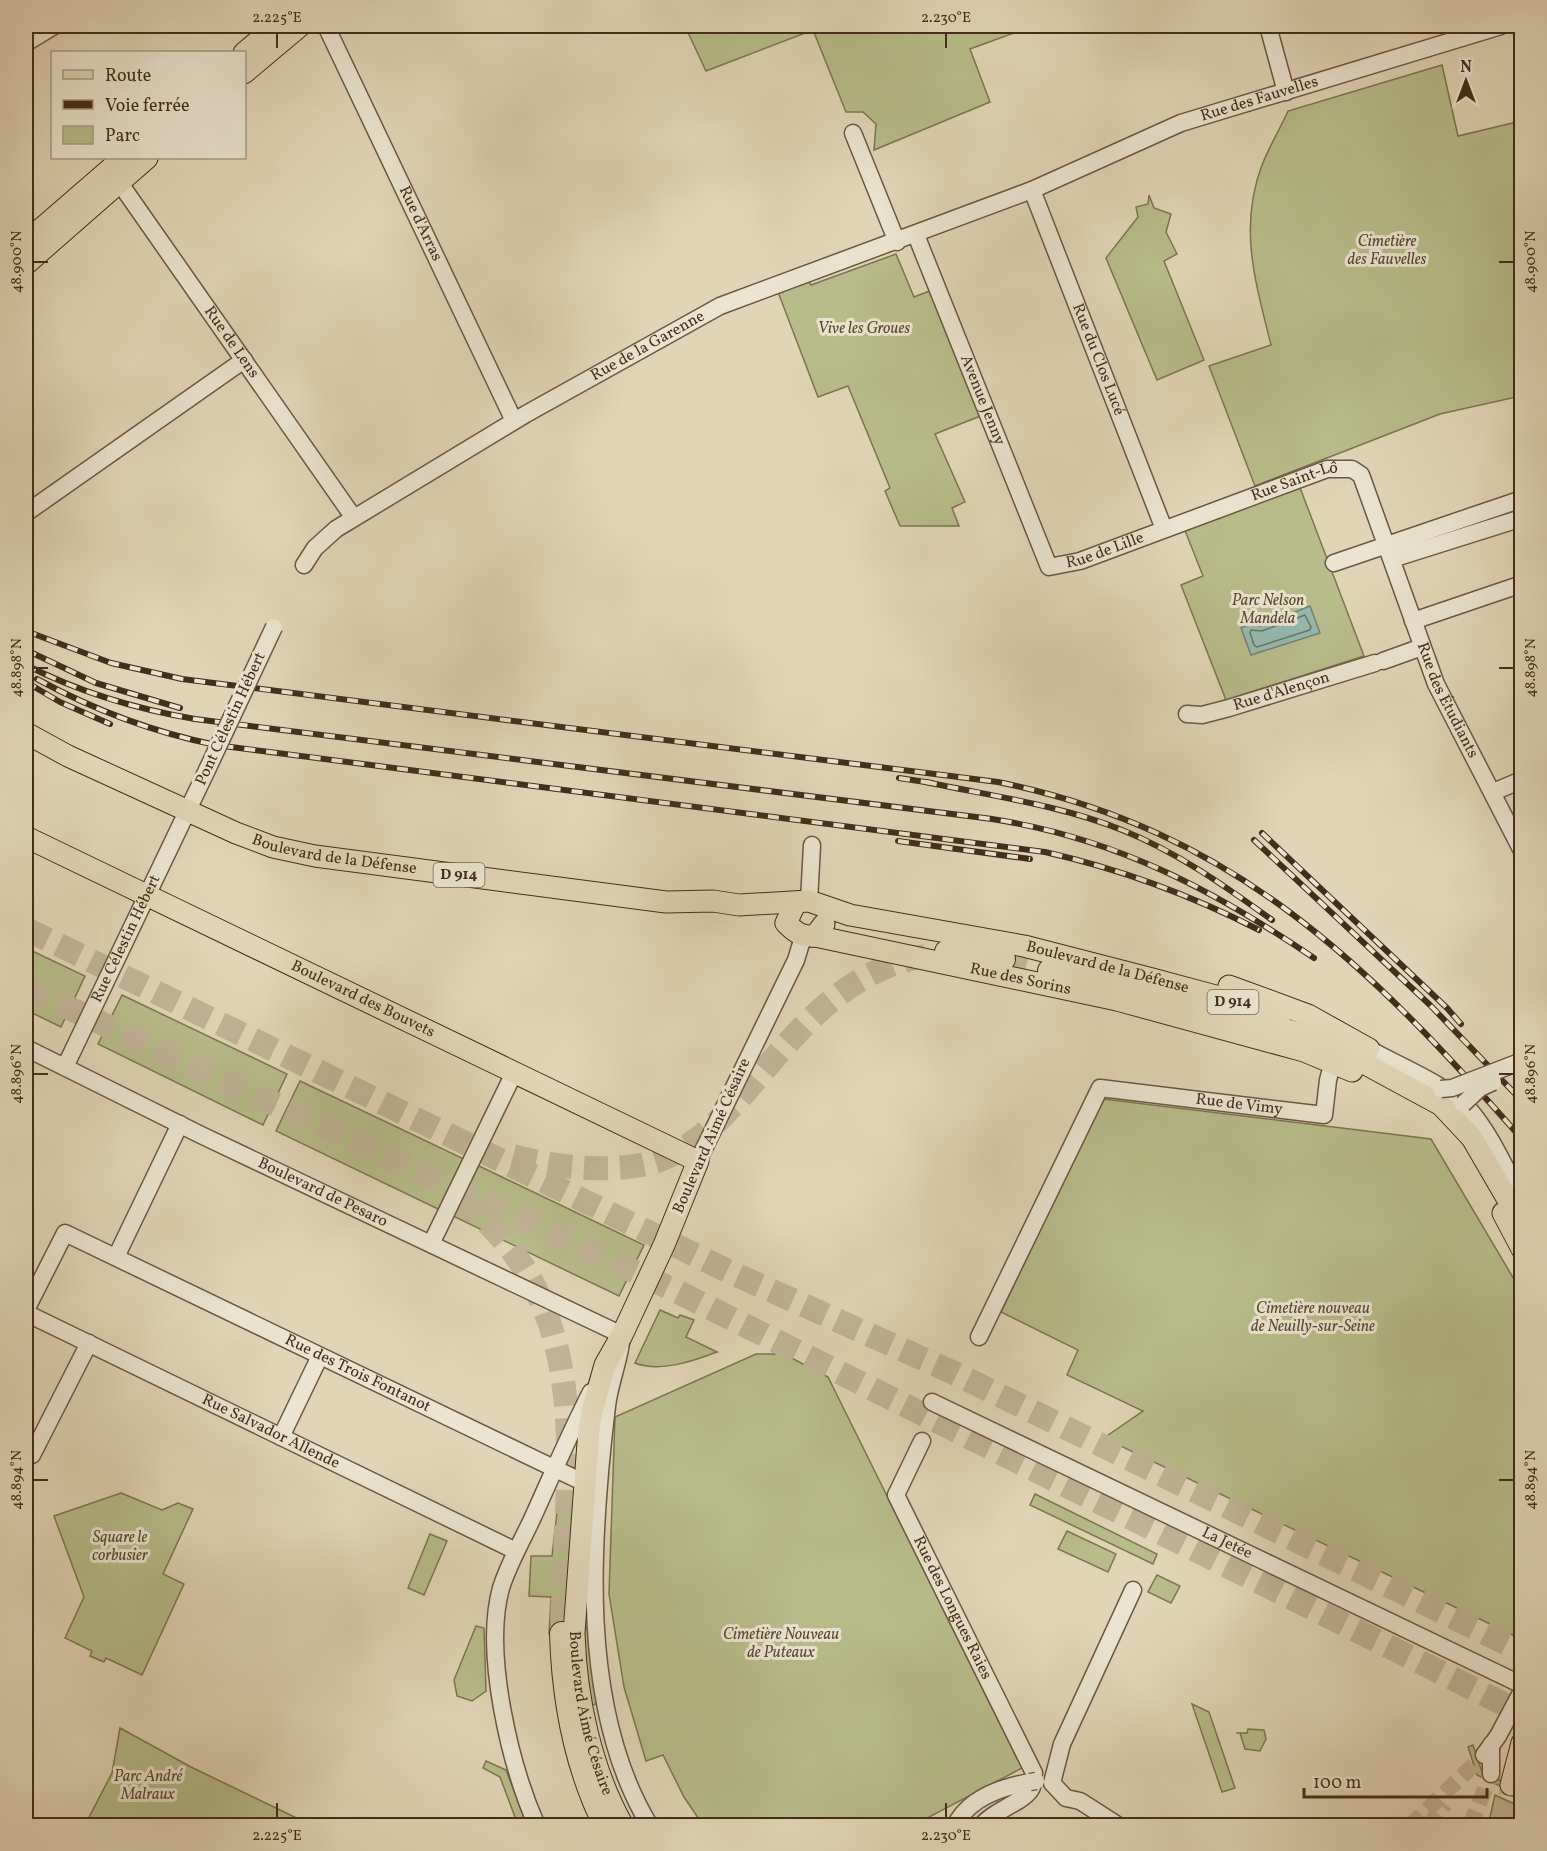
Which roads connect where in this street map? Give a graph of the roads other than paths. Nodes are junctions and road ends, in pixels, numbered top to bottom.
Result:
1 (54, 26) edge
2 (276, 26) edge
3 (300, 26) edge
4 (326, 26) edge
5 (1268, 26) edge
6 (1501, 26) edge
7 (26, 43) edge
8 (246, 51) edge
9 (246, 71) edge
10 (1286, 92) junction
11 (853, 133) dead end
12 (144, 159) edge
13 (117, 170) edge
14 (1029, 192) junction
15 (916, 235) junction
16 (26, 242) edge
17 (897, 242) junction
18 (26, 264) edge
19 (244, 360) junction
20 (514, 421) junction
21 (1521, 499) edge
22 (26, 513) edge
23 (354, 518) junction
24 (1521, 518) edge
25 (1161, 530) junction
26 (1390, 552) junction
27 (1334, 563) dead end
28 (304, 565) dead end
29 (1049, 567) joint
30 (1521, 584) edge
31 (1413, 621) junction
32 (274, 627) dead end
33 (1422, 646) junction
34 (1187, 714) dead end
35 (26, 733) edge
36 (1521, 780) edge
37 (1493, 792) junction
38 (187, 810) junction
39 (26, 837) edge
40 (812, 845) dead end
41 (1521, 851) edge
42 (147, 896) junction
43 (809, 903) junction
44 (739, 905) junction
45 (786, 923) junction
46 (809, 936) junction
47 (947, 952) tunnel mouth
48 (1003, 959) tunnel mouth
49 (1050, 971) tunnel mouth
50 (1135, 975) junction
51 (26, 1048) edge
52 (1369, 1049) joint
53 (1332, 1051) junction
54 (1521, 1061) edge
55 (65, 1067) junction
56 (1521, 1071) edge
57 (514, 1073) junction
58 (1441, 1089) junction
59 (1463, 1104) junction
60 (180, 1124) junction
61 (698, 1161) junction
62 (1521, 1200) edge
63 (1521, 1224) edge
64 (65, 1233) joint
65 (431, 1244) junction
66 (1521, 1249) edge
67 (116, 1257) junction
68 (26, 1311) edge
69 (622, 1335) junction
70 (979, 1337) dead end
71 (89, 1343) junction
72 (320, 1356) junction
73 (605, 1365) junction
74 (932, 1402) dead end
75 (281, 1437) junction
76 (922, 1441) dead end
77 (32, 1455) dead end
78 (555, 1468) junction
79 (592, 1487) junction
80 (516, 1551) junction
81 (1133, 1590) dead end
82 (577, 1596) junction
83 (596, 1629) junction
84 (562, 1634) tunnel mouth
85 (1521, 1685) edge
86 (1521, 1691) edge
87 (1521, 1743) edge
88 (1491, 1774) tunnel mouth
89 (1037, 1781) junction
90 (1510, 1785) tunnel mouth
91 (537, 1826) edge
92 (606, 1826) edge
93 (623, 1826) edge
94 (650, 1826) edge
95 (955, 1826) edge
96 (981, 1826) edge
97 (1119, 1826) edge

1 - 7 street
2 - 8 main road
3 - 9 main road
4 - 20 street, Rue d'Arras
5 - 10 street
6 - 10 street, Rue des Fauvelles
10 - 14 street, Rue des Fauvelles
11 - 17 street
12 - 13 main road
13 - 16 main road
13 - 18 main road
13 - 19 street, Rue de Lens
14 - 15 street, Rue de la Garenne
14 - 25 street, Rue du Clos Lucé
15 - 17 street, Rue de la Garenne
15 - 29 street, Avenue Jenny
17 - 20 street, Rue de la Garenne
19 - 22 street
19 - 23 street, Rue de Lens
20 - 23 street, Rue de la Garenne
21 - 26 street
23 - 28 street, Rue de la Garenne
24 - 26 street
25 - 26 street, Rue Saint-Lô
25 - 29 street, Rue de Lille
26 - 27 street
26 - 31 street, Rue des Étudiants
30 - 31 street
31 - 33 street, Rue des Étudiants
32 - 38 street, Pont Célestin Hébert, bridge
33 - 34 street, Rue d'Alençon
33 - 37 street, Rue des Étudiants
35 - 38 main road, Boulevard de la Défense / D 914
36 - 37 street
37 - 41 street, Rue des Étudiants
38 - 42 street, Rue Célestin Hébert
38 - 44 main road, Boulevard de la Défense / D 914
39 - 42 main road, Boulevard des Bouvets
40 - 43 street
42 - 55 street, Rue Célestin Hébert
42 - 57 main road, Boulevard des Bouvets
43 - 44 main road, Boulevard de la Défense / D 914
43 - 45 main road
43 - 46 main road
43 - 50 main road, Boulevard de la Défense / D 914
44 - 45 main road, Boulevard de la Défense / D 914
45 - 46 main road, Boulevard de la Défense
46 - 53 main road, Rue des Sorins
46 - 61 street, Boulevard Aimé Césaire
47 - 48 highway
49 - 53 highway
50 - 52 main road
50 - 53 main road, Boulevard de la Défense / D 914
51 - 55 street, Boulevard de Pesaro
52 - 58 street
53 - 63 main road, Boulevard de la Défense / D 914
53 - 66 main road
53 - 70 street, Rue de Vimy
54 - 58 street, bridge
55 - 60 street, Boulevard de Pesaro
56 - 59 street, bridge
57 - 61 main road, Boulevard des Bouvets
57 - 65 street
58 - 59 street
59 - 62 street
60 - 65 street, Boulevard de Pesaro
60 - 67 street
61 - 69 main road, Boulevard Aimé Césaire
64 - 67 street, Rue des Trois Fontanot
64 - 68 street, Rue Salvador Allende
65 - 69 street, Boulevard de Pesaro
67 - 72 street, Rue des Trois Fontanot
68 - 71 street, Rue Salvador Allende
69 - 73 main road, Boulevard Aimé Césaire
69 - 79 street, Boulevard Aimé Césaire
71 - 75 street, Rue Salvador Allende
71 - 77 street
72 - 75 street
72 - 78 street, Rue des Trois Fontanot
73 - 78 street
73 - 79 main road, Boulevard Aimé Césaire
74 - 85 street, La Jetée
75 - 80 street, Rue Salvador Allende
76 - 89 street, Rue des Longues Raies
78 - 79 street, Rue des Trois Fontanot
78 - 80 street
79 - 82 main road, Boulevard Aimé Césaire
79 - 83 street, Boulevard Aimé Césaire
80 - 91 street
81 - 89 street
82 - 83 street, Boulevard Aimé Césaire
82 - 93 main road, Boulevard Aimé Césaire
83 - 94 street, Boulevard Aimé Césaire
84 - 92 highway
86 - 88 street
87 - 90 main road
89 - 95 street
89 - 96 street
89 - 97 street

